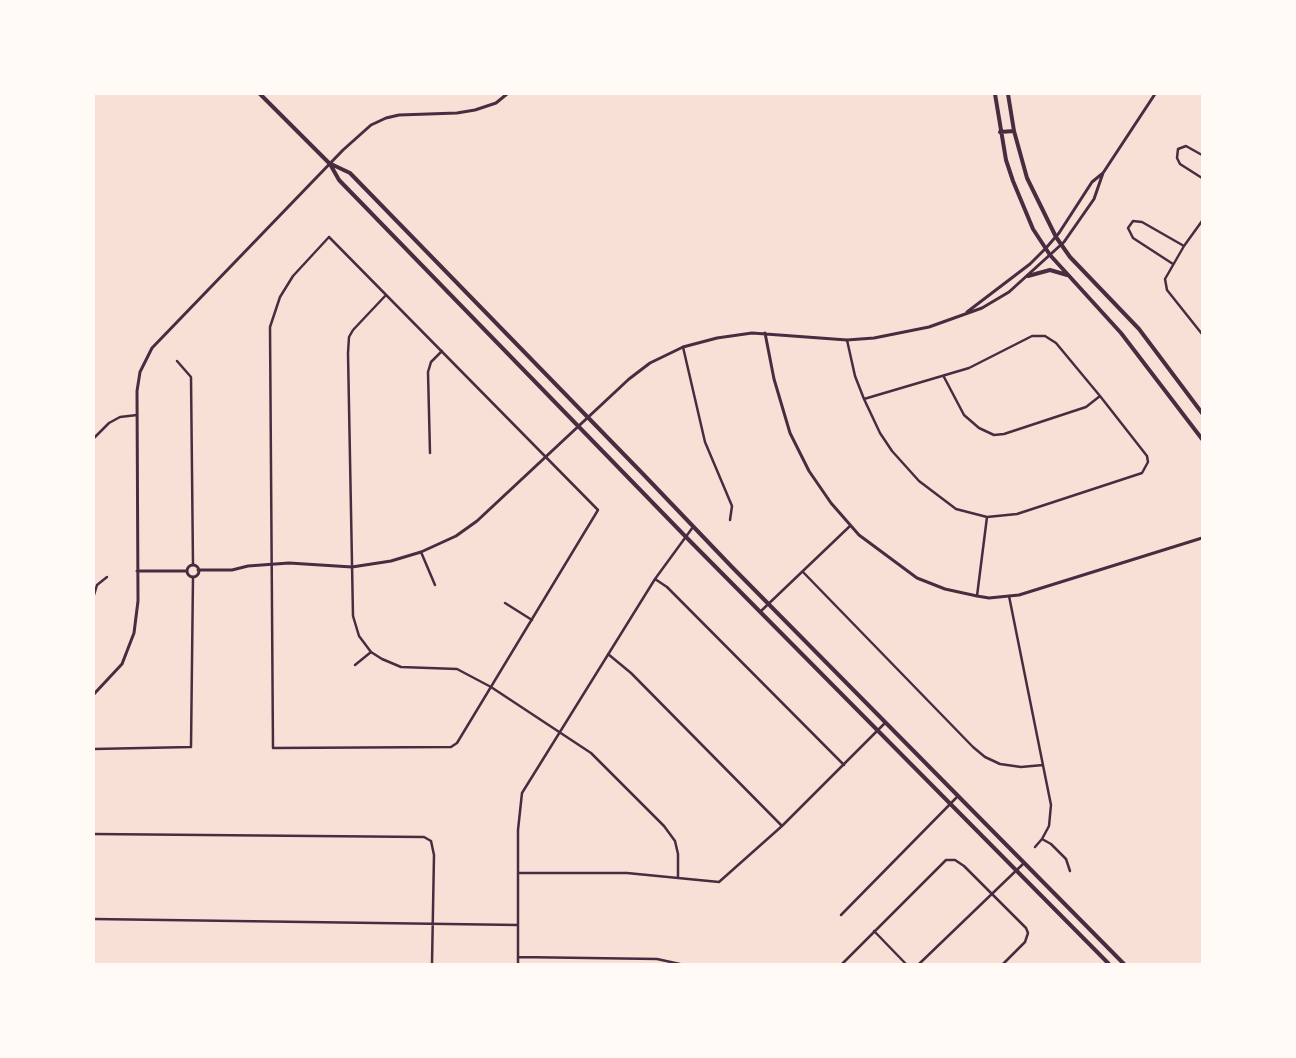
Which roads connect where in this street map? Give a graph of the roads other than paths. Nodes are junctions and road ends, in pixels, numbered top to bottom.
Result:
1 (260, 94) edge
2 (507, 94) edge
3 (995, 94) edge
4 (1008, 94) edge
5 (1155, 94) edge
6 (1014, 131) junction
7 (1000, 132) junction
8 (1202, 155) edge
9 (330, 164) junction
10 (1103, 173) junction
11 (1202, 178) edge
12 (1202, 221) edge
13 (1056, 236) junction
14 (1061, 245) junction
15 (1184, 246) junction
16 (1046, 248) junction
17 (1050, 256) junction
18 (1173, 264) junction
19 (1069, 275) junction
20 (1028, 276) junction
21 (386, 294) junction
22 (966, 312) junction
23 (765, 333) junction
24 (1202, 334) edge
25 (847, 340) junction
26 (682, 347) junction
27 (442, 351) junction
28 (177, 361) dead end
29 (944, 376) junction
30 (1100, 396) junction
31 (864, 399) junction
32 (1202, 413) edge
33 (137, 414) junction
34 (588, 416) junction
35 (578, 425) junction
36 (94, 438) edge
37 (1202, 439) edge
38 (430, 453) dead end
39 (546, 456) junction
40 (986, 518) junction
41 (730, 520) dead end
42 (851, 525) junction
43 (693, 527) junction
44 (686, 536) junction
45 (1202, 538) edge
46 (422, 552) junction
47 (271, 564) junction
48 (193, 565) junction
49 (352, 567) junction
50 (198, 570) junction
51 (137, 571) junction
52 (187, 571) junction
53 (803, 572) junction
54 (193, 576) junction
55 (107, 577) dead end
56 (655, 579) junction
57 (435, 585) dead end
58 (94, 595) edge
59 (976, 596) junction
60 (1009, 596) junction
61 (505, 603) dead end
62 (769, 604) junction
63 (762, 611) junction
64 (532, 620) junction
65 (371, 652) junction
66 (608, 654) junction
67 (355, 665) dead end
68 (491, 687) junction
69 (94, 694) edge
70 (886, 723) junction
71 (878, 730) junction
72 (561, 731) junction
73 (94, 749) edge
74 (844, 765) junction
75 (1044, 765) junction
76 (958, 796) junction
77 (951, 804) junction
78 (782, 826) junction
79 (94, 834) edge
80 (1042, 839) junction
81 (1035, 847) dead end
82 (1023, 864) junction
83 (1018, 871) junction
84 (1070, 871) dead end
85 (518, 873) junction
86 (678, 877) junction
87 (994, 894) junction
88 (841, 915) dead end
89 (94, 920) edge
90 (433, 924) junction
91 (518, 925) junction
92 (874, 930) junction
93 (518, 957) junction
94 (432, 964) edge
95 (518, 964) edge
96 (680, 964) edge
97 (842, 964) edge
98 (906, 964) edge
99 (920, 964) edge
100 (1003, 964) edge
101 (1109, 964) edge
102 (1124, 964) edge

1 - 9 main road
2 - 9 street
3 - 7 main road
4 - 6 main road
5 - 10 street
6 - 7 main road
6 - 13 main road
7 - 16 main road
8 - 11 street
9 - 33 street
9 - 34 main road
9 - 35 main road
10 - 13 street
10 - 14 street
12 - 15 street
13 - 14 main road
13 - 16 street
14 - 17 street
14 - 32 main road
15 - 18 street
15 - 18 street
16 - 17 main road
16 - 22 street
17 - 19 main road
17 - 20 street
18 - 24 street
19 - 20 main road
19 - 37 main road
20 - 22 street
21 - 27 street
21 - 47 street
21 - 49 street
22 - 25 street
23 - 25 street
23 - 26 street
23 - 42 street
25 - 31 street
26 - 34 street
26 - 41 street
27 - 38 street
27 - 39 street
28 - 48 street
29 - 30 street
29 - 30 street
29 - 31 street
30 - 40 street
31 - 40 street
33 - 36 street
33 - 51 street
34 - 35 street
34 - 43 main road
35 - 39 street
35 - 44 main road
39 - 46 street
39 - 64 street
40 - 59 street
42 - 53 street
42 - 59 street
43 - 44 street
43 - 62 main road
44 - 56 street
44 - 63 main road
45 - 60 street
46 - 49 street
46 - 57 street
47 - 49 street
47 - 50 street
47 - 68 street
48 - 50 street
48 - 52 street
49 - 65 street
50 - 54 street
51 - 52 street
51 - 69 street
52 - 54 street
53 - 62 street
53 - 75 street
54 - 73 street
55 - 58 street
56 - 66 street
56 - 74 street
59 - 60 street
60 - 75 street
61 - 64 street
62 - 63 street
62 - 70 main road
63 - 71 main road
64 - 68 street
65 - 67 street
65 - 68 street
66 - 72 street
66 - 78 street
68 - 72 street
70 - 71 street
70 - 76 main road
71 - 74 street
71 - 77 main road
72 - 85 street
72 - 86 street
74 - 78 street
75 - 80 street
76 - 77 street
76 - 82 main road
77 - 83 main road
77 - 88 street
78 - 86 street
79 - 90 street
80 - 81 street
80 - 84 street
82 - 83 street
82 - 102 main road
83 - 87 street
83 - 101 main road
85 - 86 street
85 - 91 street
87 - 92 street
87 - 99 street
87 - 100 street
89 - 90 street
90 - 91 street
90 - 94 street
91 - 93 street
92 - 97 street
92 - 98 street
93 - 95 street
93 - 96 street

